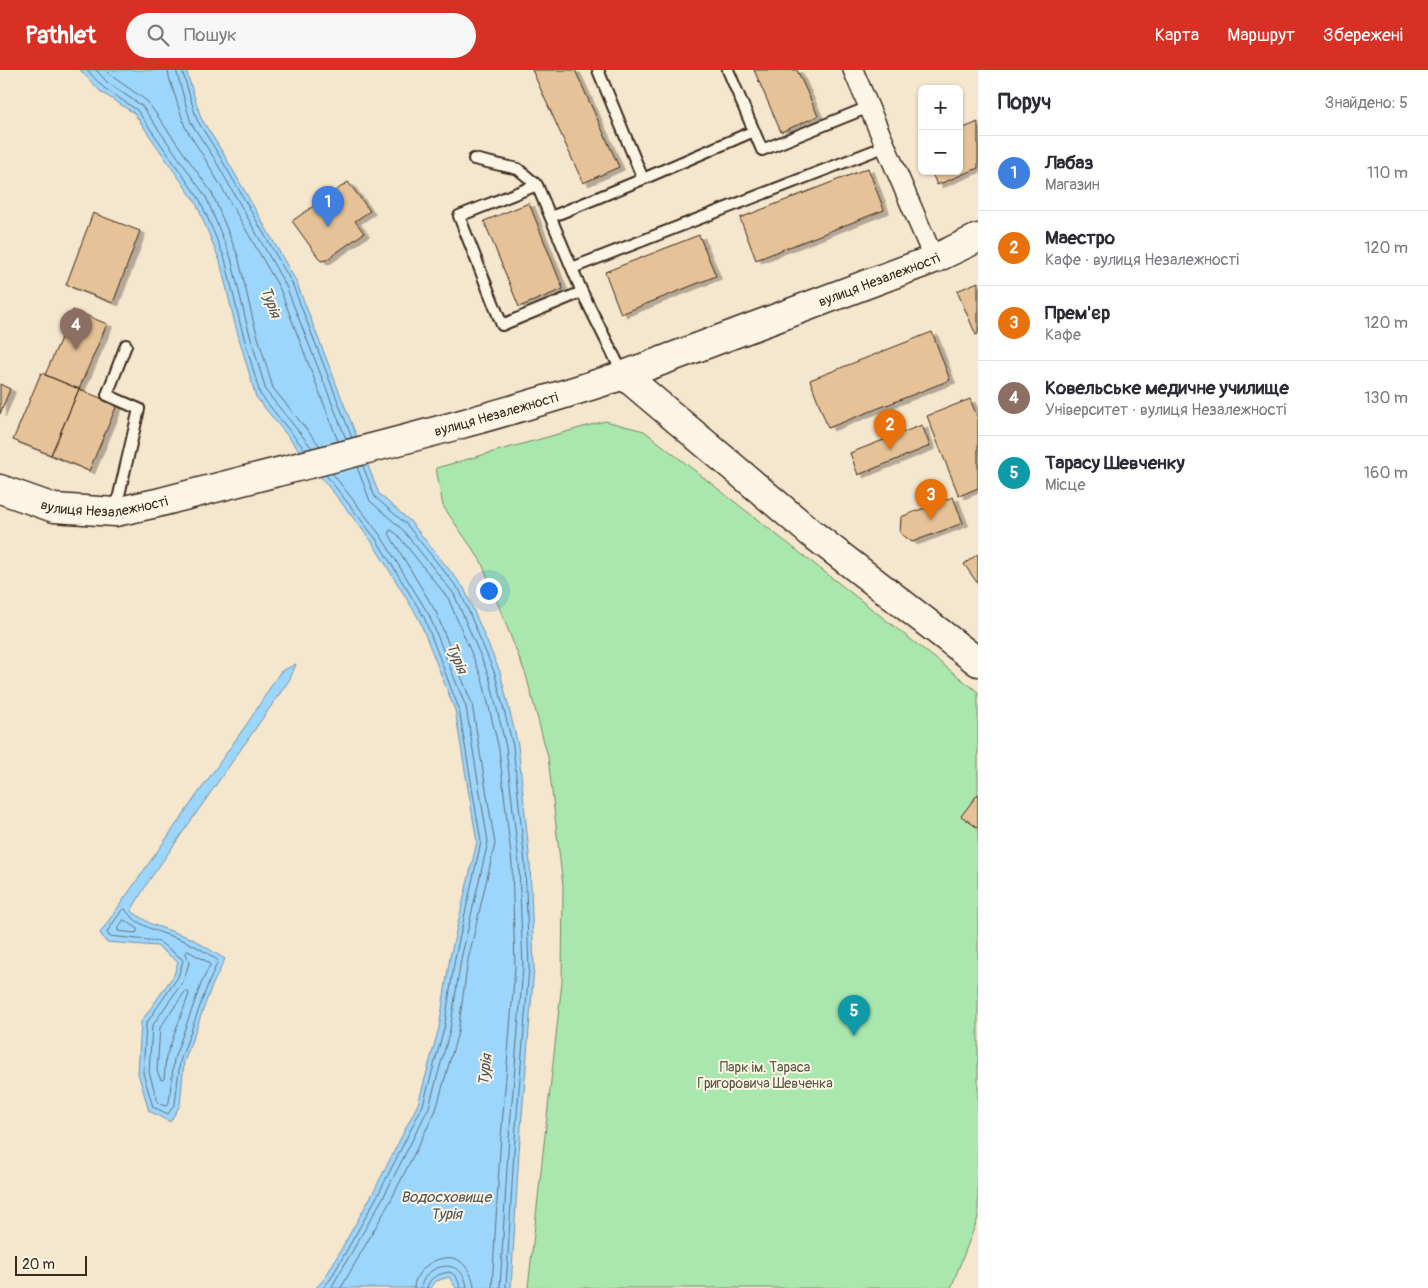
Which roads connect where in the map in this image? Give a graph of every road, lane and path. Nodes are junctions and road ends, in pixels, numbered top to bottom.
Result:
1 (598, 70) edge
2 (728, 70) edge
3 (853, 70) edge
4 (869, 107) junction
5 (754, 131) junction
6 (886, 146) junction
7 (474, 158) dead end
8 (643, 179) junction
9 (537, 185) junction
10 (551, 217) junction
11 (978, 238) edge
12 (934, 258) junction
13 (572, 268) junction
14 (582, 292) junction
15 (126, 345) dead end
16 (624, 375) junction
17 (0, 489) edge
18 (115, 512) junction
19 (978, 662) edge

1 - 8 lane
2 - 5 lane
3 - 4 street
4 - 5 lane
4 - 6 street
5 - 8 lane
6 - 12 street
6 - 13 lane
7 - 9 lane
8 - 10 lane
9 - 10 lane
9 - 14 lane
10 - 13 lane
11 - 12 main road, вулиця Незалежності
12 - 16 main road, вулиця Незалежності
13 - 14 lane
14 - 16 lane
15 - 18 lane
16 - 18 main road, вулиця Незалежності
16 - 19 main road
17 - 18 main road, вулиця Незалежності

